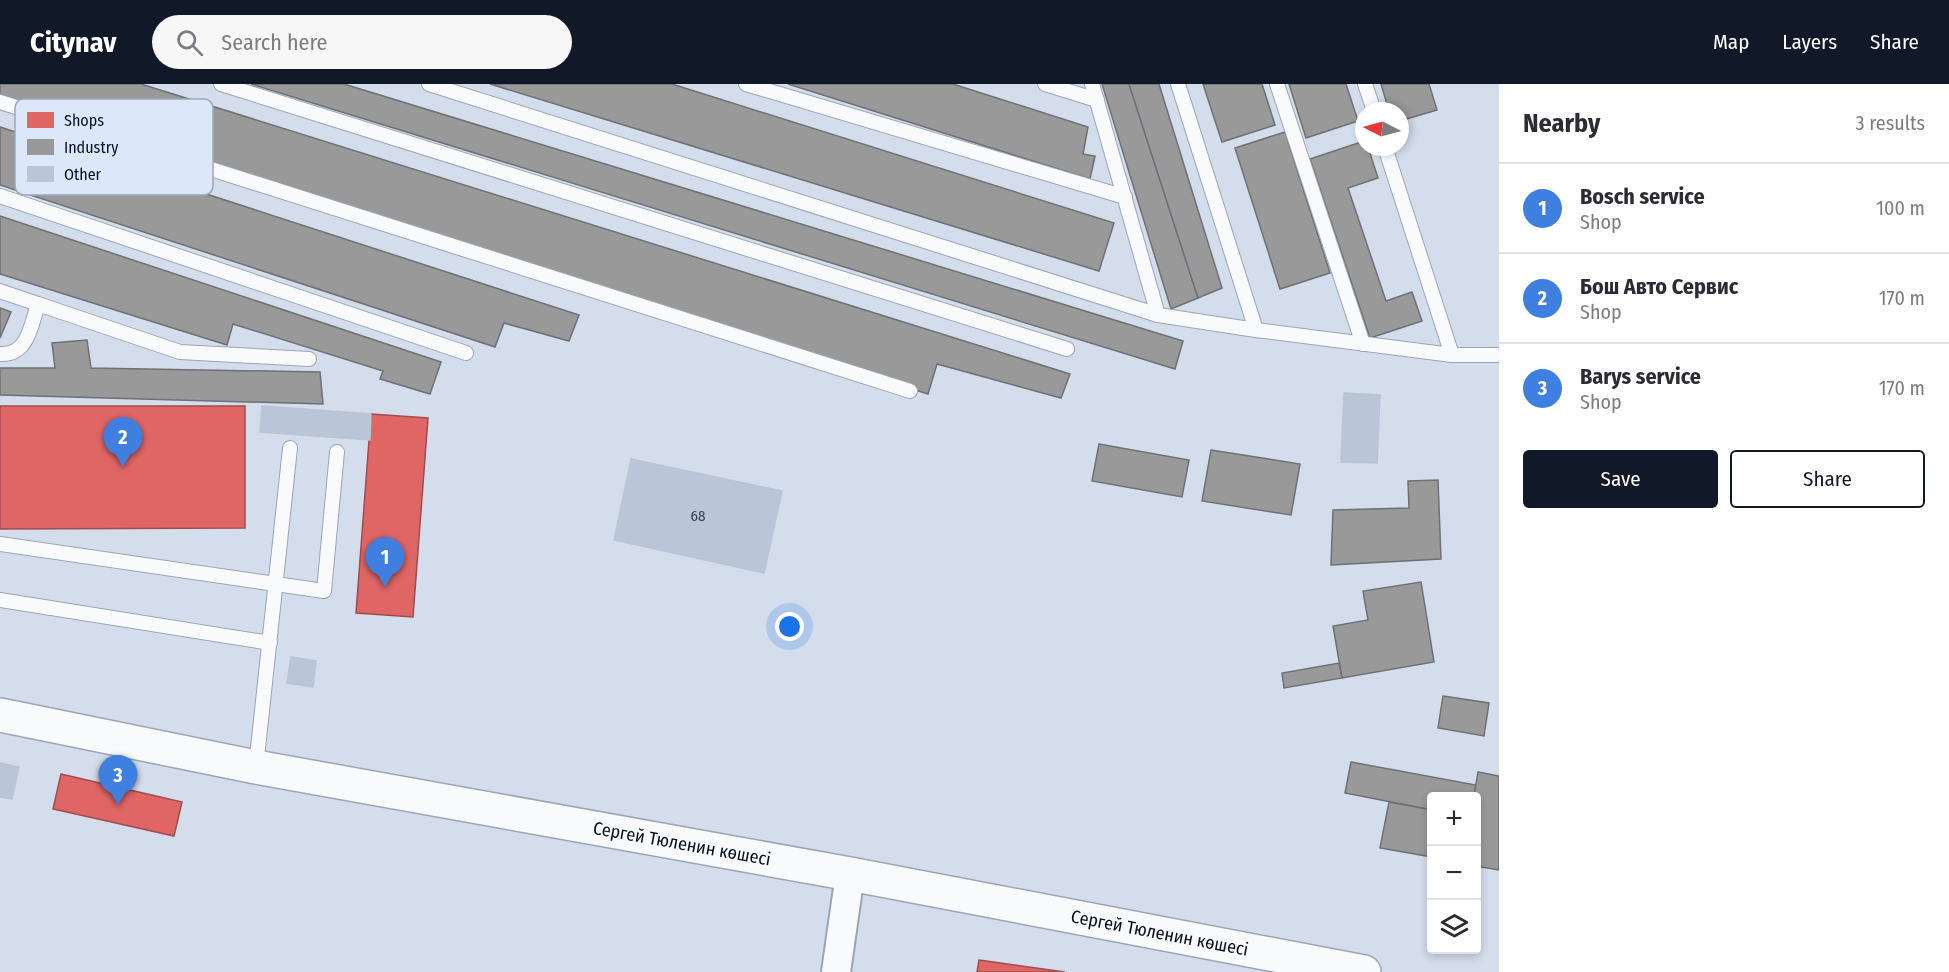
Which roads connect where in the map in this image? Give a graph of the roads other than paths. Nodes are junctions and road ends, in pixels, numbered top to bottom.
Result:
1 (221, 84) edge
2 (429, 84) edge
3 (746, 84) edge
4 (1045, 84) edge
5 (1092, 84) edge
6 (1178, 84) edge
7 (1277, 84) edge
8 (1365, 84) edge
9 (1097, 100) junction
10 (0, 102) edge
11 (1371, 102) edge
12 (15, 107) edge
13 (1388, 156) edge
14 (213, 170) edge
15 (0, 196) edge
16 (1125, 197) junction
17 (0, 291) edge
18 (39, 304) junction
19 (1158, 315) junction
20 (1256, 330) junction
21 (1363, 344) junction
22 (1067, 349) dead end
23 (466, 353) dead end
24 (0, 354) edge
25 (1452, 355) junction
26 (1499, 355) edge
27 (309, 359) dead end
28 (910, 392) dead end
29 (290, 448) dead end
30 (337, 452) dead end
31 (0, 544) edge
32 (276, 584) junction
33 (0, 600) edge
34 (270, 643) junction
35 (0, 715) edge
36 (256, 767) junction
37 (850, 874) junction
38 (836, 972) edge
39 (1364, 972) edge

1 - 22 lane
2 - 19 lane
3 - 16 lane
4 - 9 lane
5 - 9 lane
6 - 20 lane
7 - 21 lane
8 - 11 lane
9 - 16 lane
10 - 12 lane
13 - 25 lane
14 - 28 lane
15 - 23 lane
16 - 19 lane
17 - 18 lane
18 - 24 lane
18 - 27 lane
19 - 20 lane
20 - 21 lane
21 - 25 lane
25 - 26 lane
29 - 32 lane
30 - 32 lane
31 - 32 lane
32 - 34 lane
33 - 34 lane
34 - 36 lane
35 - 36 main road, Сергей Тюленин көшесі
36 - 37 main road, Сергей Тюленин көшесі
37 - 38 street
37 - 39 main road, Сергей Тюленин көшесі

